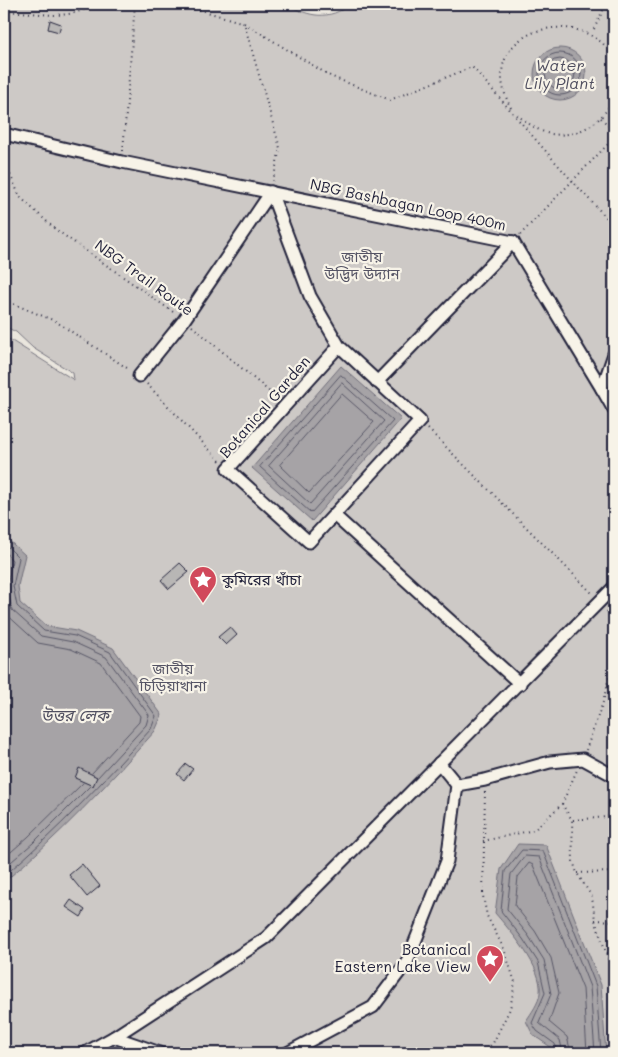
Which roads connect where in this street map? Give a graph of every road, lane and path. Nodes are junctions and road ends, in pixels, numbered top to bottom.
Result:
1 (96, 4) edge
2 (135, 4) edge
3 (180, 4) edge
4 (606, 4) edge
5 (4, 12) edge
6 (244, 23) junction
7 (599, 34) dead end
8 (512, 42) dead end
9 (608, 44) dead end
10 (614, 57) edge
11 (614, 96) edge
12 (513, 111) junction
13 (601, 118) junction
14 (614, 131) edge
15 (4, 134) edge
16 (614, 138) edge
17 (4, 161) edge
18 (122, 162) junction
19 (572, 183) junction
20 (271, 192) junction
21 (614, 225) edge
22 (513, 242) junction
23 (4, 300) edge
24 (184, 320) junction
25 (339, 346) junction
26 (614, 354) edge
27 (139, 376) junction
28 (378, 382) junction
29 (602, 389) junction
30 (286, 405) junction
31 (614, 410) edge
32 (420, 421) junction
33 (228, 469) junction
34 (334, 515) junction
35 (614, 587) edge
36 (601, 601) junction
37 (614, 624) edge
38 (614, 656) edge
39 (520, 684) junction
40 (583, 759) junction
41 (439, 763) junction
42 (614, 776) edge
43 (485, 780) junction
44 (457, 785) junction
45 (562, 804) junction
46 (614, 814) edge
47 (572, 820) junction
48 (484, 841) junction
49 (614, 872) edge
50 (577, 873) junction
51 (595, 920) junction
52 (614, 921) edge
53 (614, 952) edge
54 (607, 953) junction
55 (614, 976) edge
56 (114, 1037) junction
57 (85, 1053) edge
58 (160, 1053) edge
59 (287, 1053) edge
60 (483, 1053) edge

1 - 5 path
2 - 18 path
3 - 6 path
4 - 7 path
6 - 12 path
6 - 20 path
8 - 12 path
9 - 10 path
11 - 13 path
12 - 13 path
12 - 19 path
13 - 14 path
15 - 18 street
16 - 19 path
17 - 24 path, NBG Trail Route
18 - 20 street
19 - 21 path
19 - 22 path
20 - 22 street, NBG Bashbagan Loop 400m
20 - 24 street
20 - 25 street
22 - 28 street, NBG Bashbagan Loop 400m
22 - 29 street
23 - 27 path
24 - 27 street
24 - 30 path, NBG Trail Route
25 - 28 street
25 - 30 street, Botanical Garden
26 - 29 street
27 - 33 path
28 - 32 street
29 - 31 street
30 - 33 street, Botanical Garden
32 - 34 street, Botanical Garden
32 - 36 path
33 - 34 street, Botanical Garden
34 - 39 street
35 - 36 street
36 - 37 path
36 - 39 street
38 - 40 path
39 - 41 street
40 - 42 street
40 - 43 street
40 - 45 path
41 - 44 street
41 - 56 street
43 - 44 street
43 - 48 path
44 - 59 street
45 - 47 path
45 - 48 path
46 - 47 path
47 - 50 path
48 - 60 path
49 - 50 path
50 - 51 path
51 - 52 path
51 - 54 path
53 - 54 path
54 - 55 path
56 - 57 street
56 - 58 street

